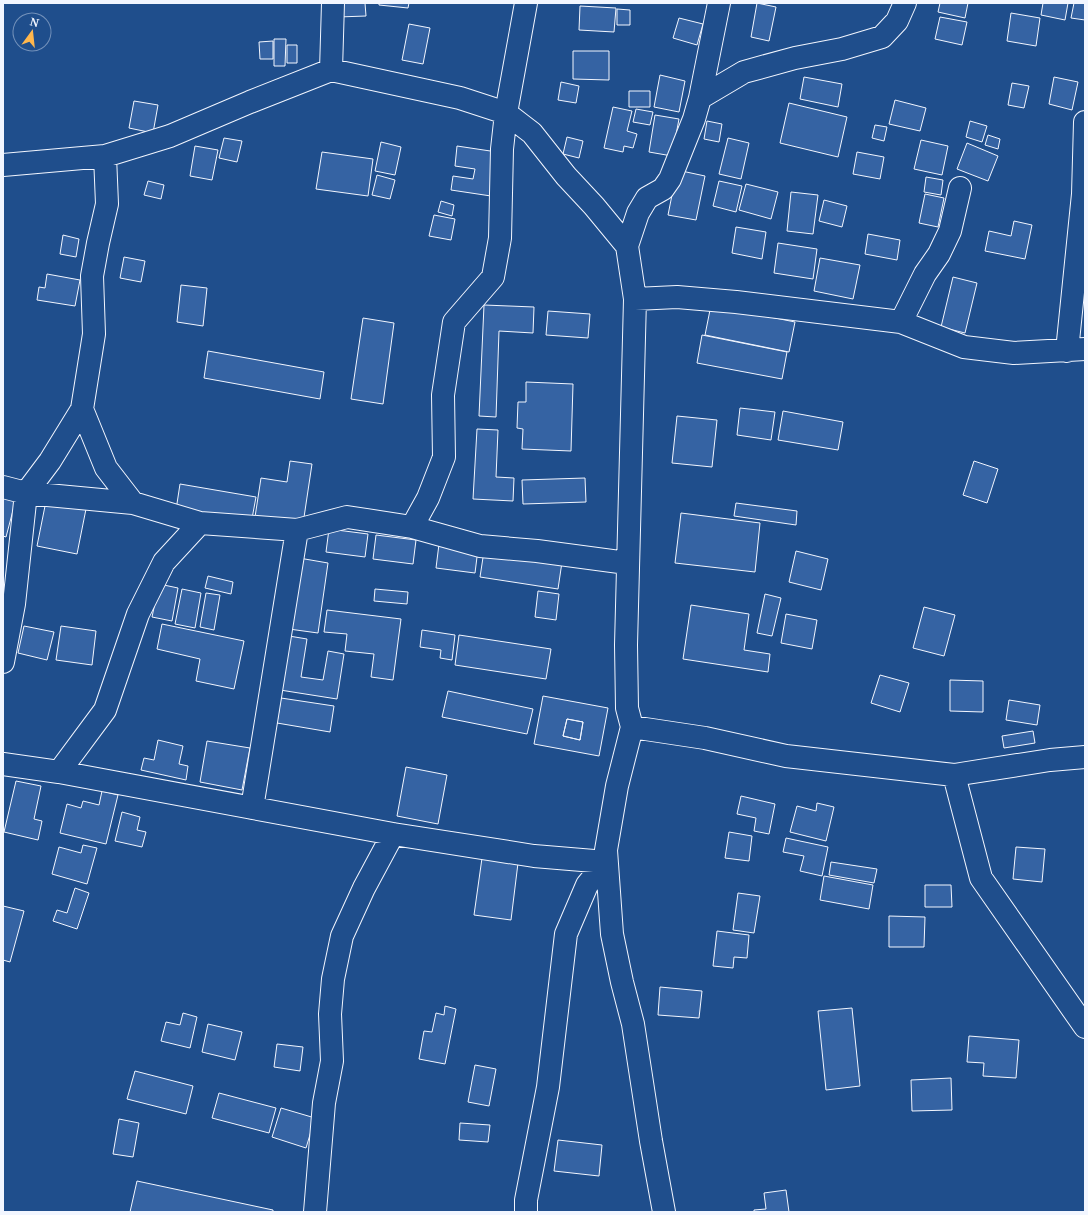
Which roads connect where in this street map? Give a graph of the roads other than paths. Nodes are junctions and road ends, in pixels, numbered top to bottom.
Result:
1 (333, 3) edge
2 (526, 3) edge
3 (719, 3) edge
4 (905, 3) edge
5 (331, 70) junction
6 (700, 98) junction
7 (506, 113) junction
8 (1085, 122) edge
9 (105, 156) junction
10 (3, 164) edge
11 (960, 188) dead end
12 (627, 246) junction
13 (635, 299) junction
14 (901, 322) junction
15 (1076, 350) edge
16 (82, 409) junction
17 (3, 487) edge
18 (26, 493) junction
19 (133, 503) junction
20 (200, 523) junction
21 (412, 527) junction
22 (297, 530) junction
23 (627, 563) junction
24 (3, 662) edge
25 (632, 727) junction
26 (1085, 757) edge
27 (3, 764) edge
28 (60, 772) junction
29 (954, 775) junction
30 (252, 808) junction
31 (393, 834) junction
32 (606, 862) junction
33 (1085, 1027) edge
34 (315, 1212) edge
35 (526, 1212) edge
36 (664, 1212) edge

1 - 5 street
2 - 7 street
3 - 6 street
4 - 6 street
5 - 7 street
5 - 9 street
6 - 12 street
7 - 12 street
7 - 21 street
8 - 15 street
9 - 10 street
9 - 16 street
11 - 14 street
12 - 13 street
13 - 14 street
13 - 23 street
14 - 15 street
16 - 18 street
16 - 19 street
17 - 18 street
18 - 19 street
18 - 24 street
19 - 20 street
20 - 22 street
20 - 28 street
21 - 22 street
21 - 23 street
22 - 30 street
23 - 25 street
25 - 29 street
25 - 32 street
26 - 29 street
27 - 28 street
28 - 30 street
29 - 33 street
30 - 31 street
31 - 32 street
31 - 34 street
32 - 35 street
32 - 36 street

